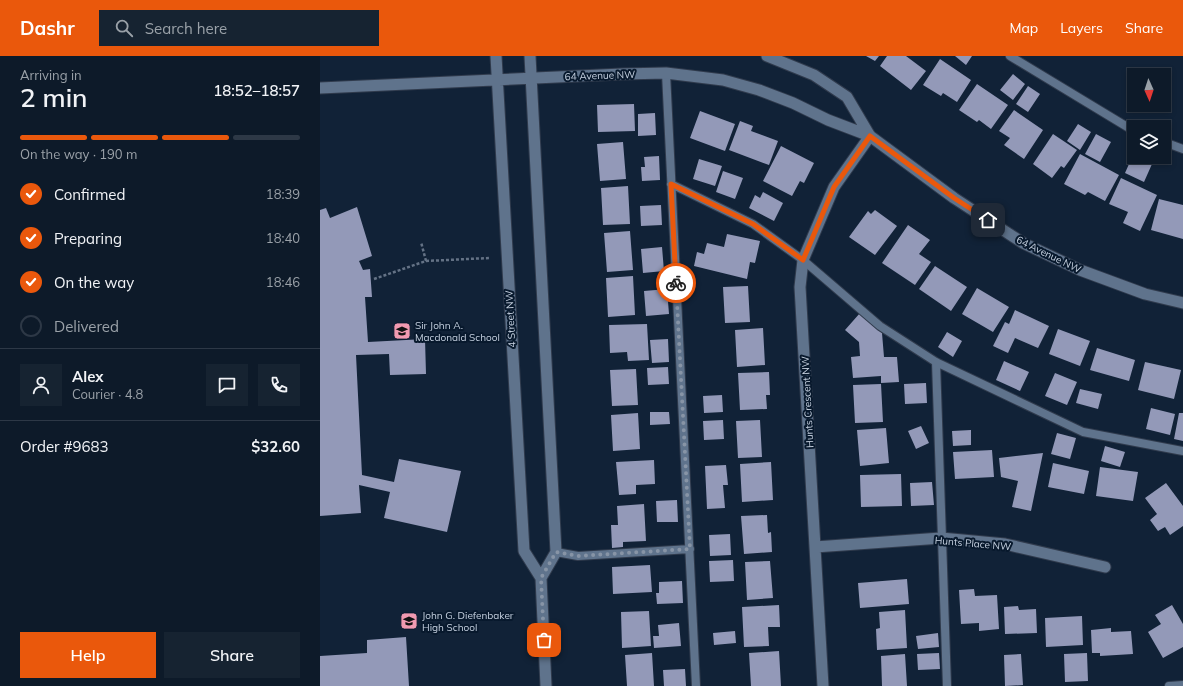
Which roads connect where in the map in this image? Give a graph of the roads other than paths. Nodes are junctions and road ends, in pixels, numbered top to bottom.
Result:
1 (496, 56) edge
2 (530, 56) edge
3 (767, 56) edge
4 (1010, 56) edge
5 (666, 73) junction
6 (497, 78) junction
7 (531, 78) junction
8 (320, 88) edge
9 (1127, 126) edge
10 (870, 136) junction
11 (1171, 145) edge
12 (1183, 149) edge
13 (671, 184) junction
14 (803, 260) junction
15 (1183, 303) edge
16 (936, 362) junction
17 (1183, 451) edge
18 (941, 538) junction
19 (815, 548) junction
20 (690, 549) junction
21 (556, 552) junction
22 (1105, 568) dead end
23 (541, 578) junction
24 (1183, 685) edge
25 (546, 686) edge
26 (696, 686) edge
27 (823, 686) edge
28 (947, 686) edge
29 (1169, 686) edge

1 - 6 main road, 4 Street NW
2 - 7 main road
3 - 10 main road, 64 Avenue NW
4 - 9 lane
5 - 7 main road, 64 Avenue NW
5 - 10 main road, 64 Avenue NW
5 - 13 lane
6 - 7 main road, 64 Avenue NW
6 - 8 main road, 64 Avenue NW
6 - 23 main road, 4 Street NW
7 - 21 main road
10 - 14 main road, Hunts Crescent NW
10 - 15 main road, 64 Avenue NW
11 - 12 lane
13 - 14 lane
13 - 20 lane
14 - 16 lane
14 - 19 main road, Hunts Crescent NW
16 - 17 lane
16 - 18 lane
18 - 19 main road, Hunts Place NW
18 - 22 main road, Hunts Place NW
18 - 28 lane
19 - 27 main road, Hunts Crescent NW
20 - 21 lane
20 - 26 lane
21 - 23 main road
23 - 25 main road, 4 Street NW
24 - 29 lane

